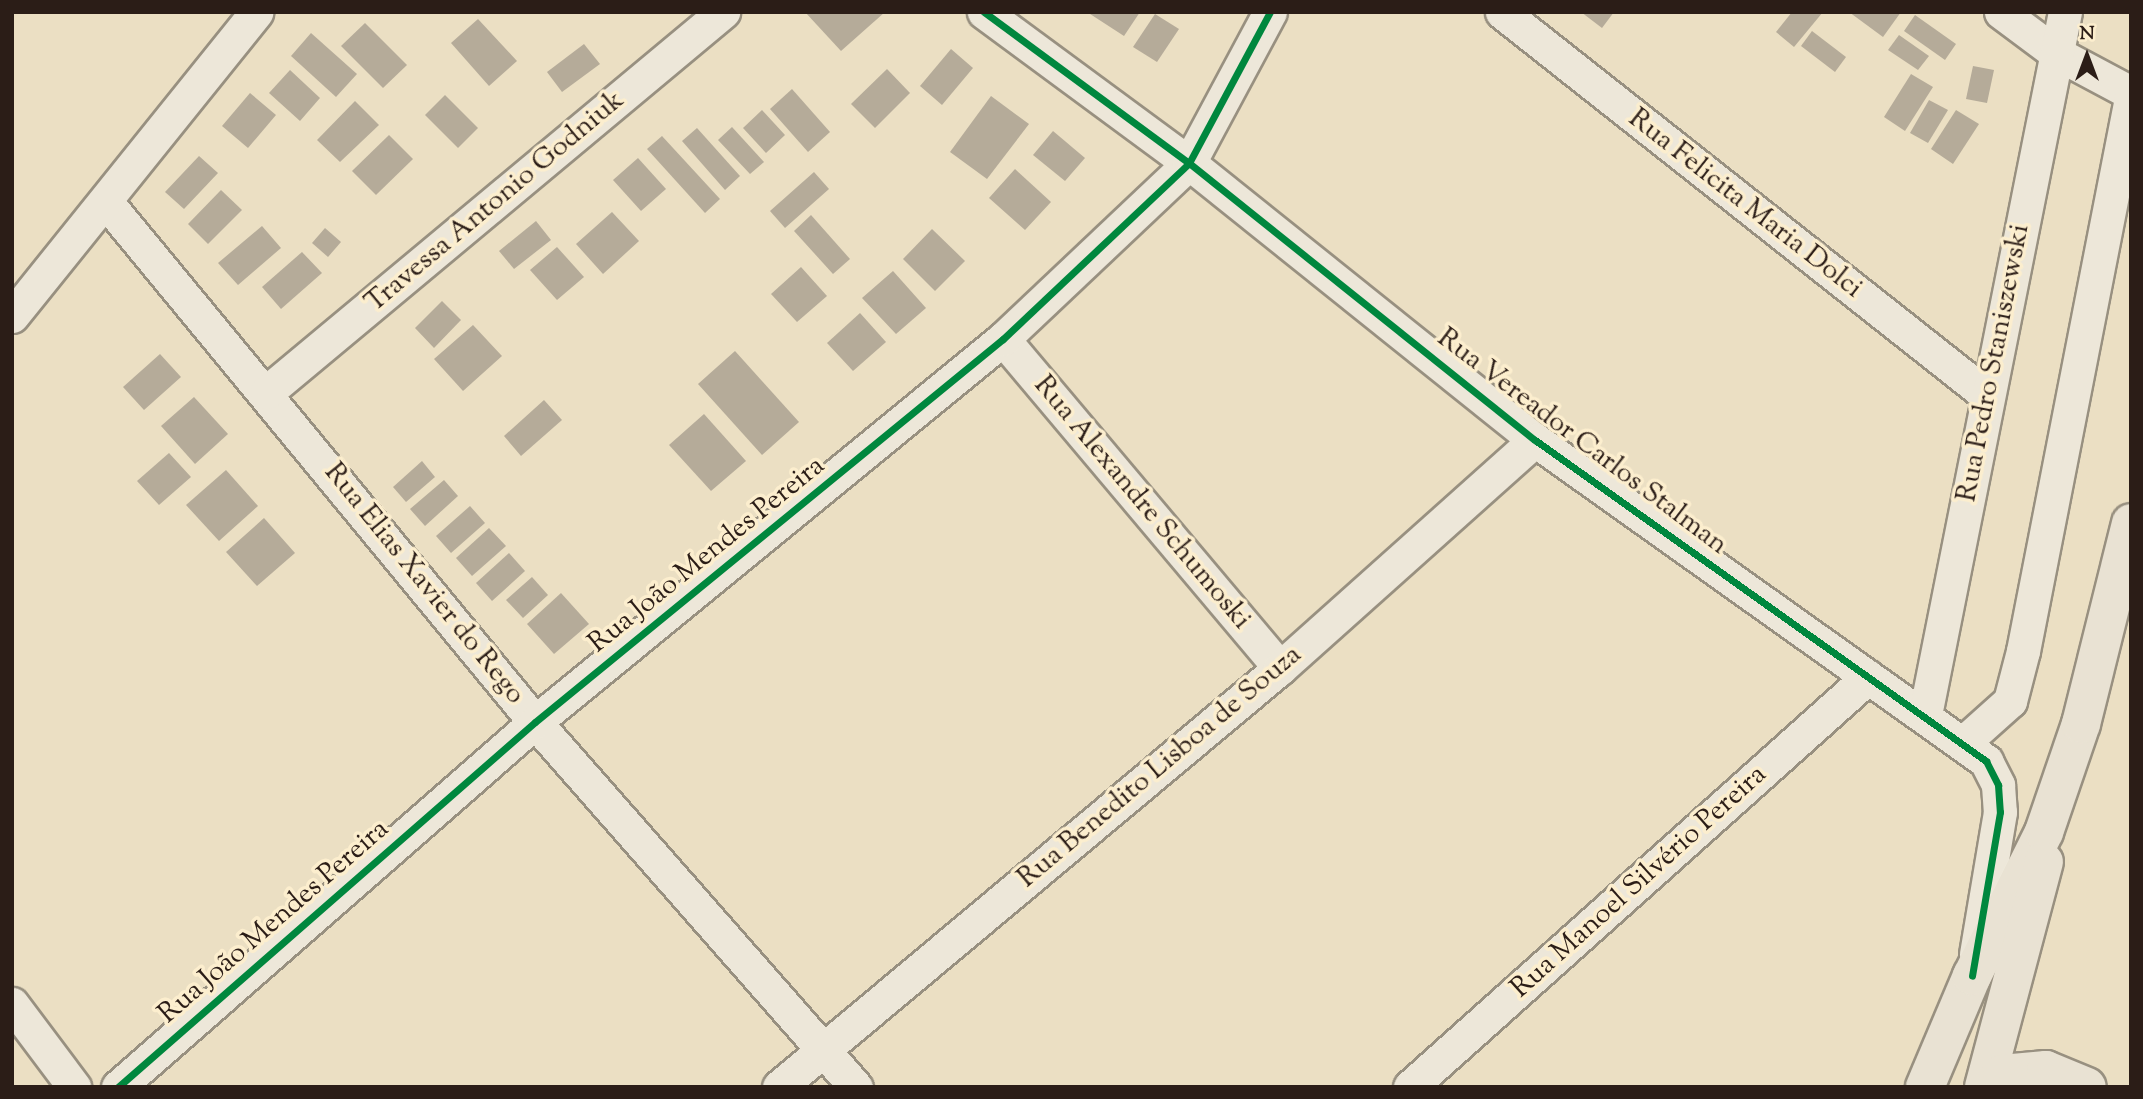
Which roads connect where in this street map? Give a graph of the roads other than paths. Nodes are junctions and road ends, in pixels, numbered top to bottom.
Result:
1 (256, 12) edge
2 (723, 12) edge
3 (984, 12) edge
4 (1270, 12) edge
5 (1502, 12) edge
6 (2001, 12) edge
7 (2065, 12) edge
8 (2056, 53) junction
9 (2131, 96) edge
10 (1189, 163) junction
11 (107, 203) junction
12 (12, 316) edge
13 (1003, 339) junction
14 (267, 392) junction
15 (1987, 396) junction
16 (1535, 439) junction
17 (2129, 535) edge
18 (1280, 668) junction
19 (1868, 677) junction
20 (1925, 715) junction
21 (535, 722) junction
22 (1964, 743) junction
23 (2044, 832) junction
24 (1972, 976) junction
25 (12, 1004) edge
26 (824, 1049) junction
27 (74, 1087) edge
28 (117, 1087) edge
29 (779, 1087) edge
30 (856, 1087) edge
31 (1410, 1087) edge
32 (1925, 1087) edge
33 (1984, 1087) edge
34 (1991, 1087) edge
35 (2087, 1087) edge

1 - 11 street
2 - 14 street, Travessa Antonio Godniuk
3 - 10 street, Rua Vereador Carlos Stalman
4 - 10 street, Rua João Mendes Pereira
5 - 15 street, Rua Felicita Maria Dolci
6 - 8 street
7 - 8 street, Rua Pedro Staniszewski
8 - 9 street
8 - 15 street, Rua Pedro Staniszewski
9 - 22 street
10 - 13 street, Rua João Mendes Pereira
10 - 16 street, Rua Vereador Carlos Stalman
11 - 12 street
11 - 14 street, Rua Elias Xavier do Rego
13 - 18 street, Rua Alexandre Schumoski
13 - 21 street, Rua João Mendes Pereira
14 - 21 street, Rua Elias Xavier do Rego
15 - 20 street, Rua Pedro Staniszewski
16 - 18 street, Rua Benedito Lisboa de Souza
16 - 19 street, Rua Vereador Carlos Stalman
17 - 23 main road
18 - 26 street, Rua Benedito Lisboa de Souza
19 - 20 street, Rua Vereador Carlos Stalman
19 - 31 street, Rua Manoel Silvério Pereira
20 - 22 street, Rua Vereador Carlos Stalman
21 - 26 street, Rua Elias Xavier do Rego
21 - 28 street, Rua João Mendes Pereira
22 - 24 street, Rua Vereador Carlos Stalman
23 - 24 main road
23 - 33 main road
24 - 32 main road
25 - 27 street
26 - 29 street, Rua Benedito Lisboa de Souza
26 - 30 street, Rua Elias Xavier do Rego
34 - 35 main road

